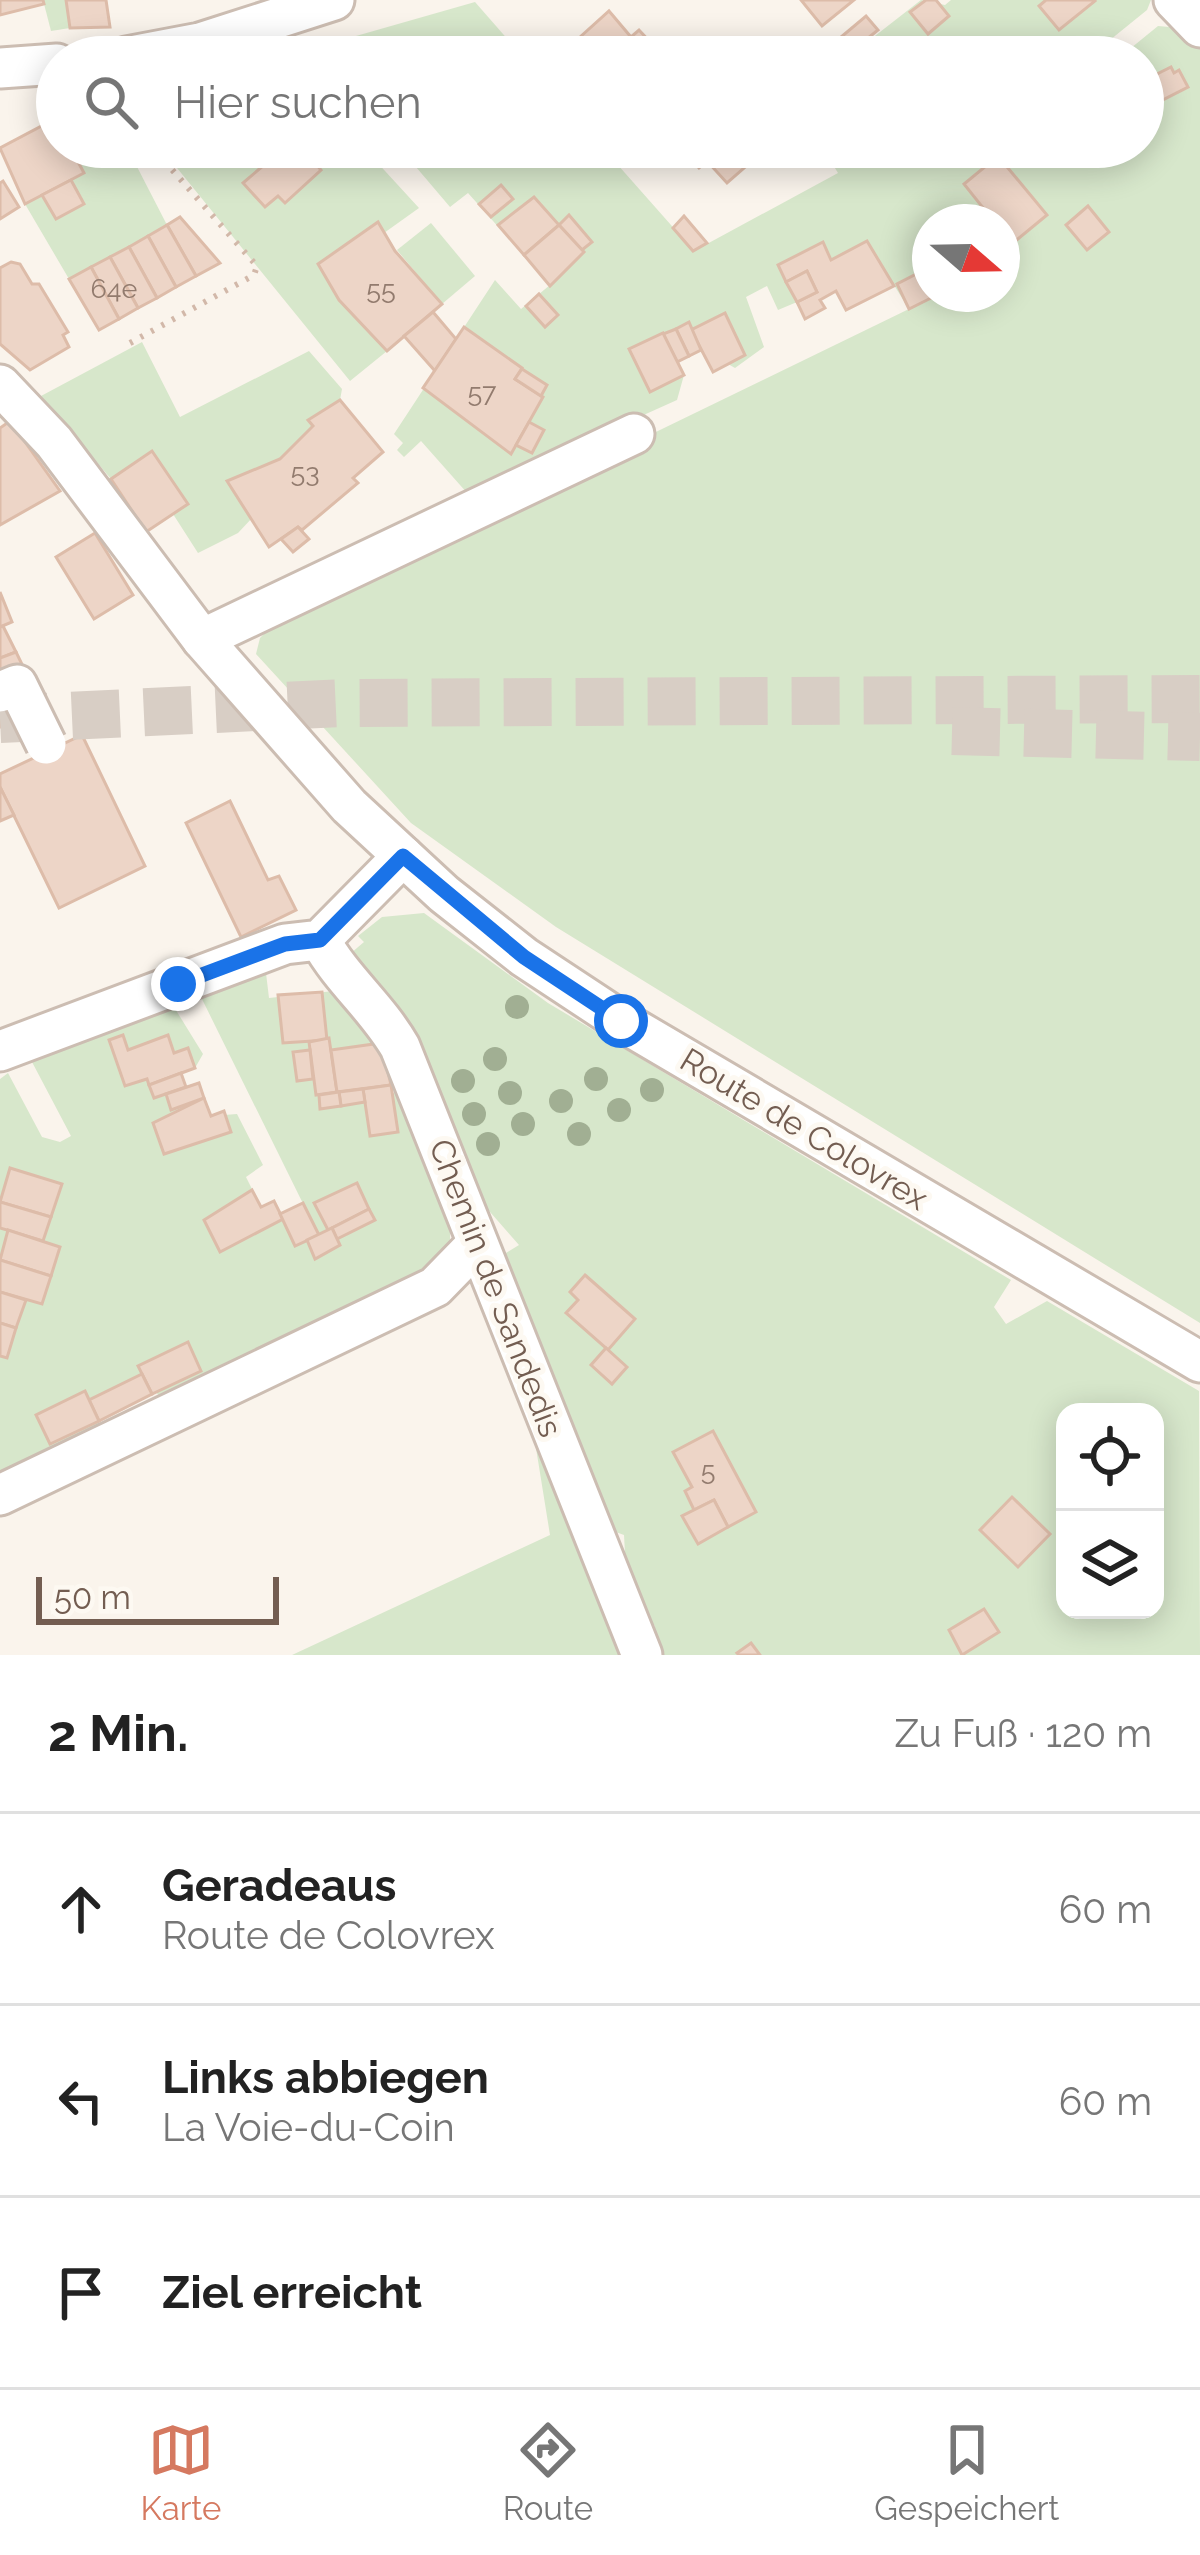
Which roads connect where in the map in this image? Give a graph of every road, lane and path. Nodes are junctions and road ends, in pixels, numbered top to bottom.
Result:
1 (334, 0) edge
2 (1174, 0) edge
3 (1200, 27) edge
4 (222, 36) edge
5 (36, 65) edge
6 (0, 68) edge
7 (170, 168) edge
8 (130, 343) dead end
9 (0, 385) edge
10 (634, 434) dead end
11 (202, 639) junction
12 (0, 692) edge
13 (46, 744) dead end
14 (403, 856) junction
15 (320, 940) junction
16 (0, 1051) edge
17 (477, 1244) junction
18 (1200, 1362) edge
19 (0, 1495) edge
20 (641, 1655) edge

1 - 4 street
2 - 3 street
5 - 6 street
7 - 8 path
9 - 11 street, Route de Colovrex
10 - 11 street
11 - 14 street, Route de Colovrex
12 - 13 street, bridge
14 - 15 street
14 - 18 street, Route de Colovrex
15 - 16 street
15 - 17 street, Chemin de Sandedis
17 - 19 street
17 - 20 street, Chemin de Sandedis

